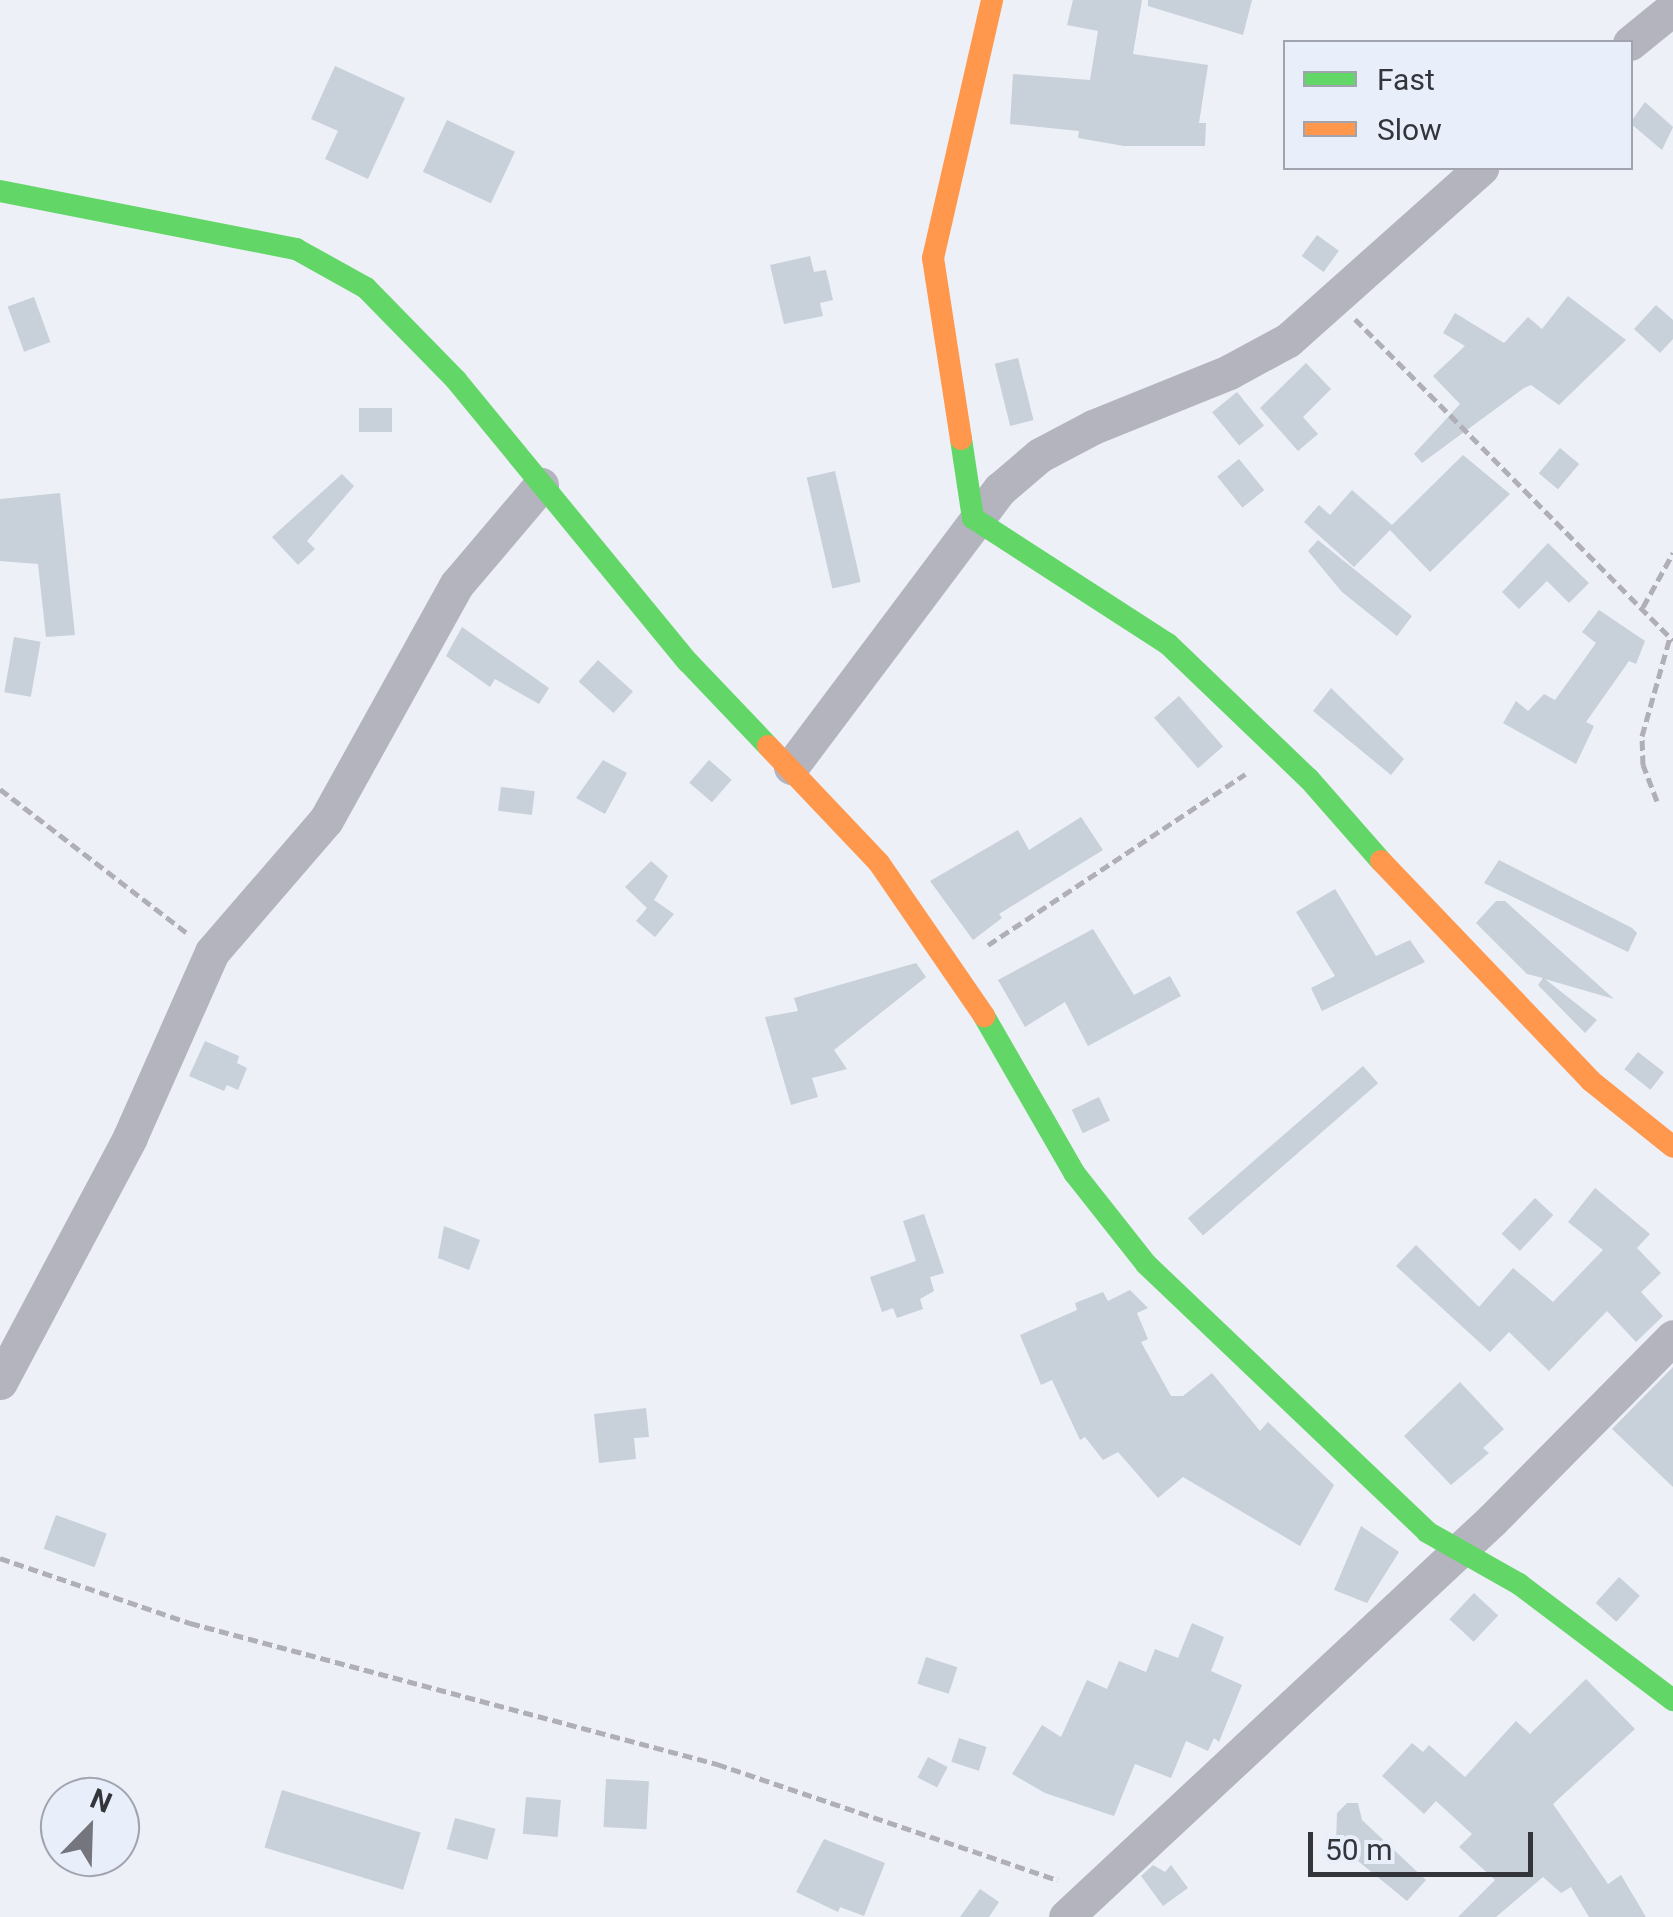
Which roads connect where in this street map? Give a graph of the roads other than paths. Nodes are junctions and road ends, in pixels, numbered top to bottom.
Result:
1 (992, 0) edge
2 (1673, 8) edge
3 (1633, 41) edge
4 (1479, 170) edge
5 (0, 192) edge
6 (540, 485) junction
7 (973, 518) junction
8 (790, 767) junction
9 (1673, 1148) edge
10 (1673, 1337) edge
11 (0, 1382) edge
12 (1458, 1551) junction
13 (1673, 1700) edge
14 (1066, 1917) edge

1 - 7 street
2 - 3 street
4 - 7 street
5 - 6 street
6 - 8 street
6 - 11 street
7 - 8 street
7 - 9 street
8 - 12 street
10 - 12 street
12 - 13 street
12 - 14 street

